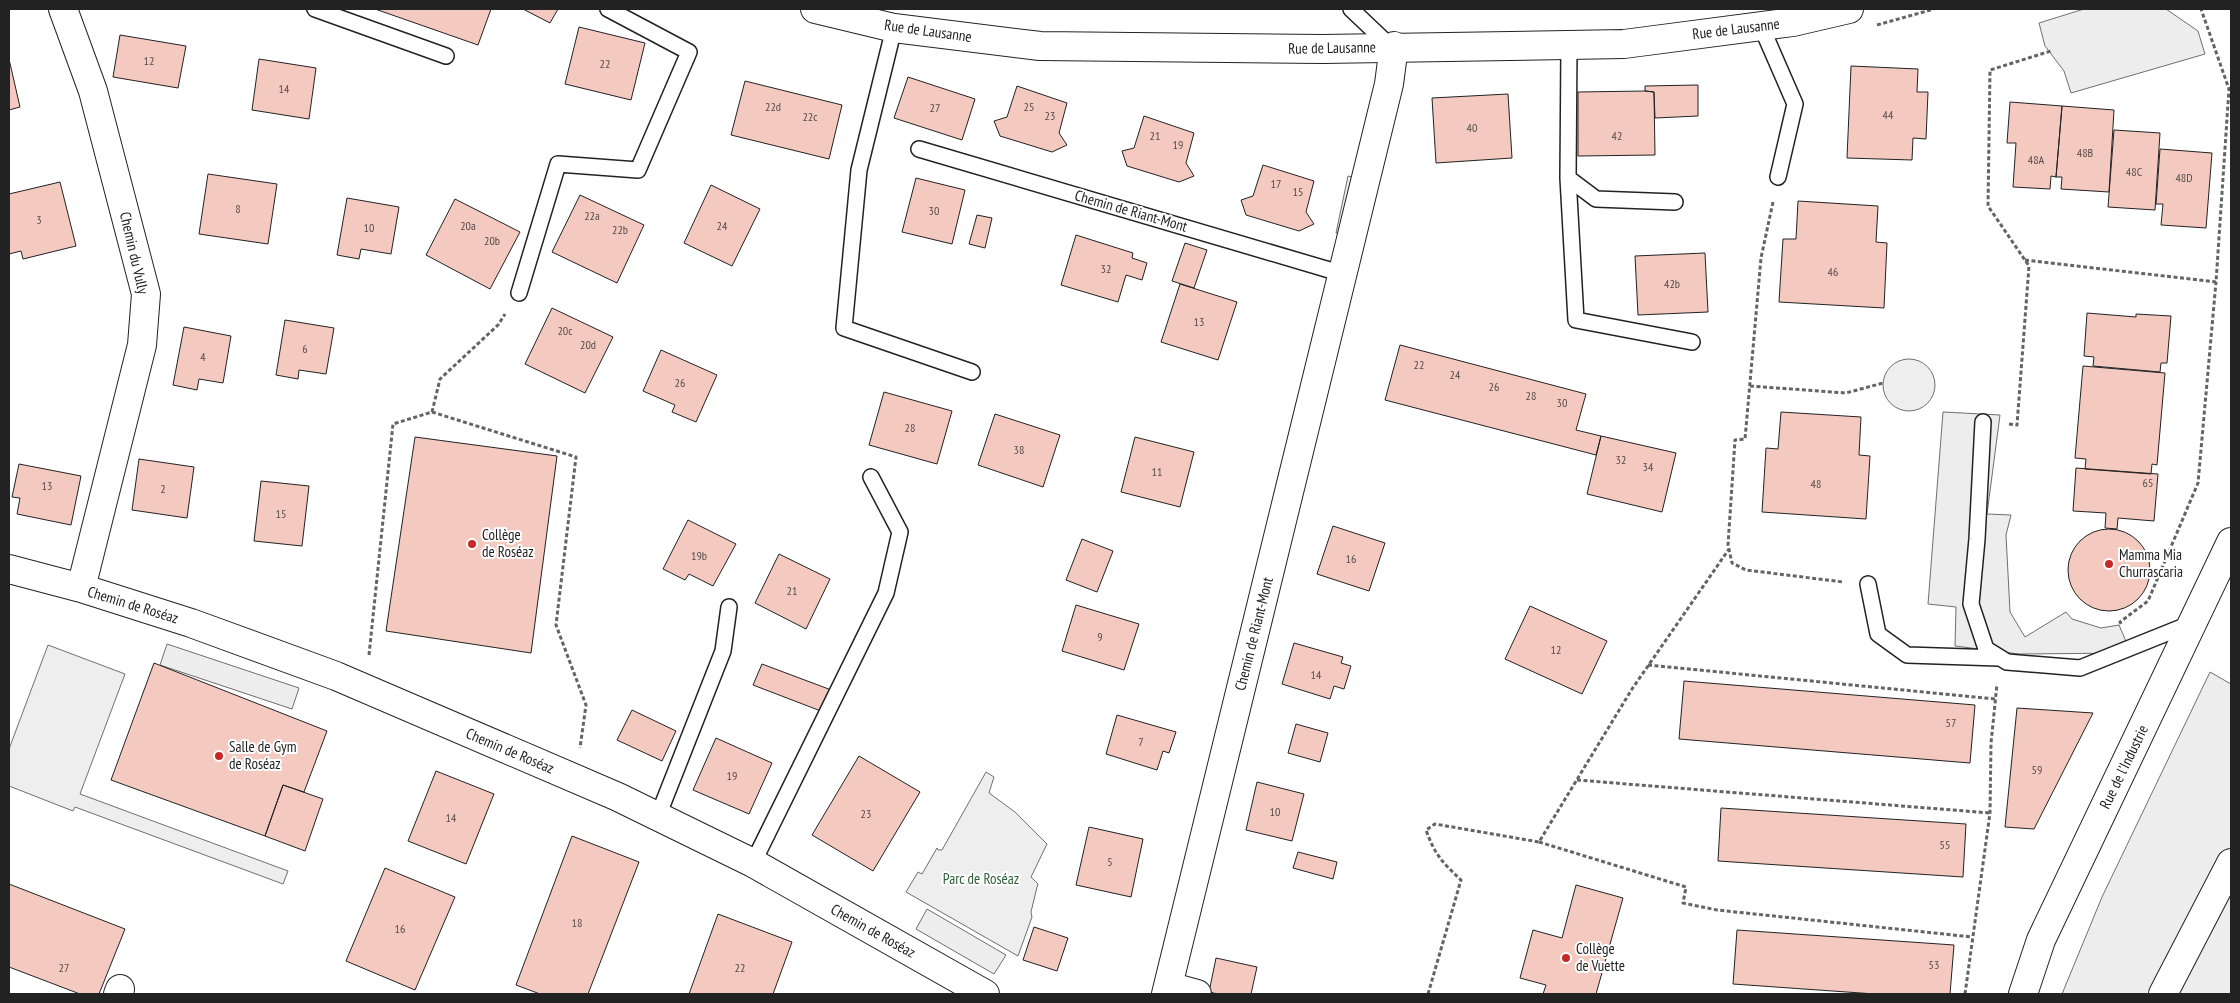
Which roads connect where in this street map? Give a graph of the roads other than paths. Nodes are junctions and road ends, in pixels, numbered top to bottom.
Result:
1 (63, 9) edge
2 (314, 9) edge
3 (608, 9) edge
4 (815, 9) edge
5 (1351, 9) edge
6 (1850, 9) edge
7 (1761, 26) junction
8 (894, 28) junction
9 (1569, 45) junction
10 (1392, 46) junction
11 (446, 56) dead end
12 (919, 149) dead end
13 (1778, 177) road end
14 (1568, 178) junction
15 (1675, 202) dead end
16 (1343, 274) junction
17 (519, 293) dead end
18 (1692, 342) dead end
19 (972, 372) dead end
20 (1983, 422) road end
21 (871, 477) dead end
22 (2231, 542) edge
23 (9, 569) edge
24 (1868, 584) road end
25 (82, 588) junction
26 (729, 607) dead end
27 (2193, 622) junction
28 (2000, 658) junction
29 (658, 816) junction
30 (753, 863) junction
31 (2231, 863) edge
32 (1167, 990) edge
33 (986, 994) edge
34 (1197, 994) edge
35 (2023, 994) edge
36 (2163, 994) edge

1 - 25 street, Chemin du Vully
2 - 11 lane
3 - 17 lane
4 - 8 street, Rue de Lausanne
5 - 10 lane
6 - 7 street, Rue de Lausanne
7 - 9 street, Rue de Lausanne
7 - 13 lane
8 - 10 street, Rue de Lausanne
8 - 19 lane
9 - 10 street, Rue de Lausanne
9 - 14 lane
10 - 16 street, Chemin de Riant-Mont
12 - 16 lane, Chemin de Riant-Mont
14 - 15 lane
14 - 18 lane
16 - 32 street, Chemin de Riant-Mont
20 - 28 lane
21 - 30 lane
22 - 27 street, Rue de l'Industrie
23 - 25 street, Chemin de Roséaz
24 - 28 lane
25 - 29 street, Chemin de Roséaz
26 - 29 lane
27 - 28 lane
27 - 35 street, Rue de l'Industrie
29 - 30 street, Chemin de Roséaz
30 - 33 street, Chemin de Roséaz
31 - 36 street
32 - 34 street

